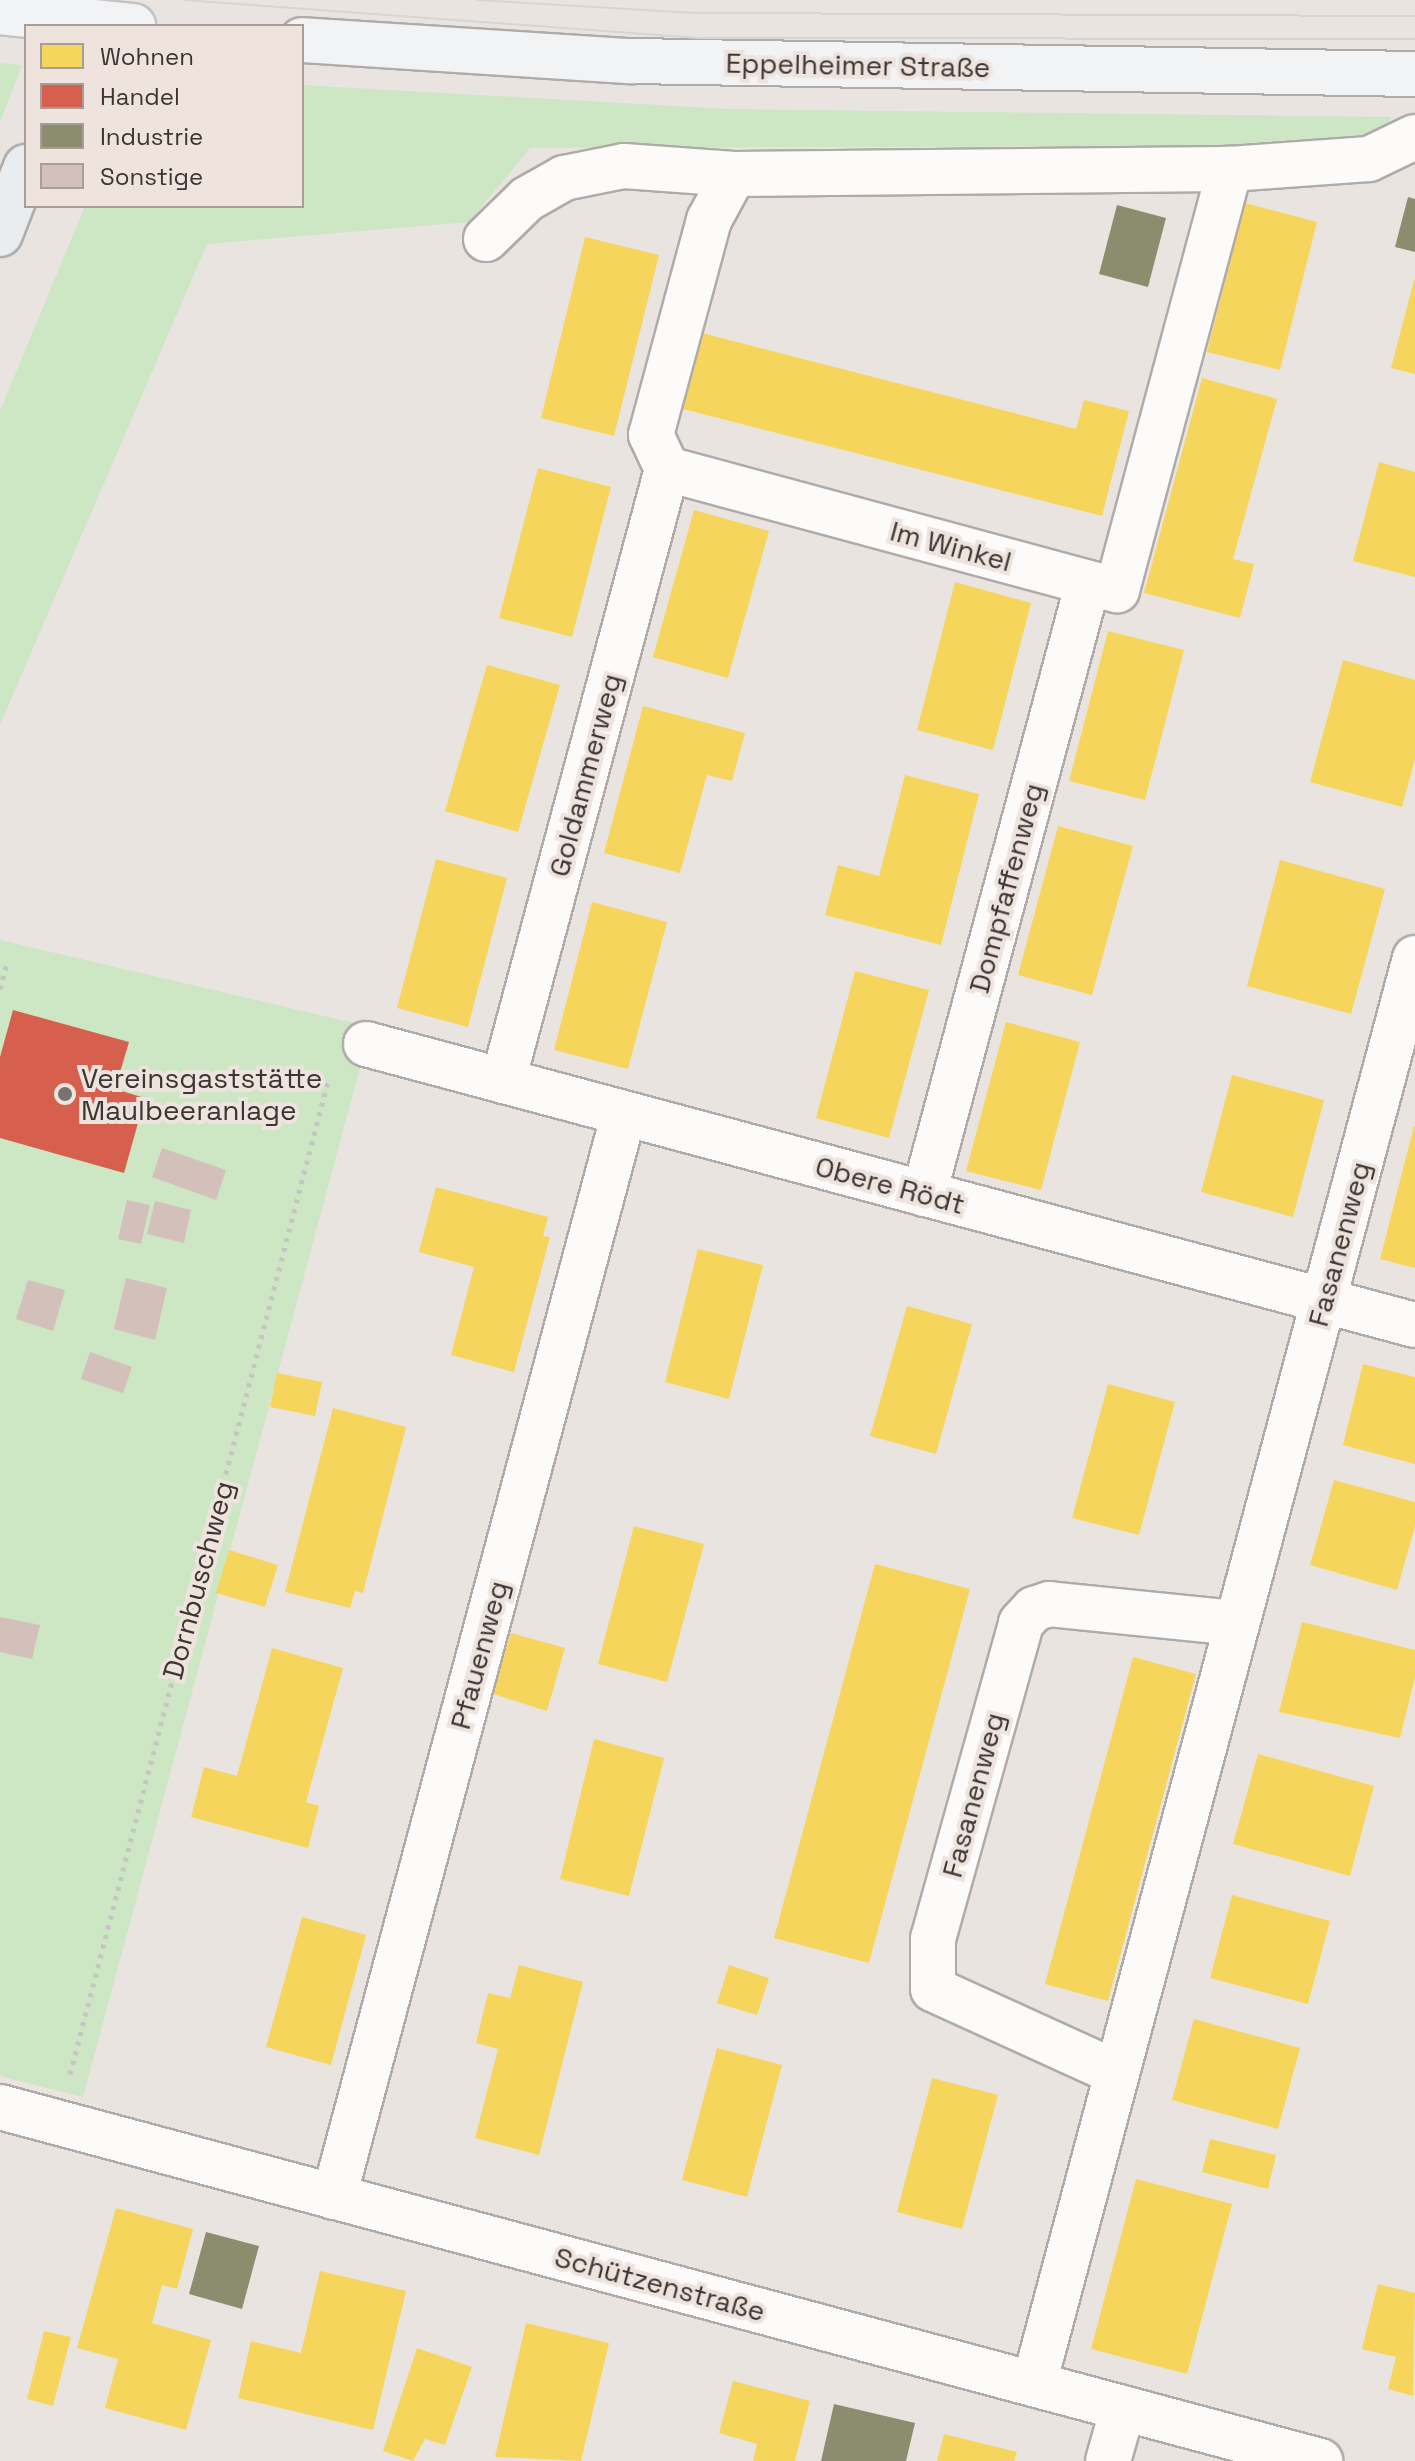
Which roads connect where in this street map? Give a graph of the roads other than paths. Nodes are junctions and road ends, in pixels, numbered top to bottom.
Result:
1 (91, 0) edge
2 (0, 12) edge
3 (82, 24) edge
4 (114, 24) edge
5 (304, 40) edge
6 (1415, 74) edge
7 (1415, 137) edge
8 (1230, 169) junction
9 (24, 172) edge
10 (722, 195) junction
11 (0, 234) edge
12 (486, 239) dead end
13 (667, 469) junction
14 (1088, 583) junction
15 (1415, 958) edge
16 (366, 1044) dead end
17 (503, 1081) junction
18 (624, 1113) junction
19 (924, 1194) junction
20 (1324, 1301) junction
21 (1415, 1325) edge
22 (1237, 1623) junction
23 (1117, 2073) junction
24 (0, 2107) edge
25 (334, 2197) junction
26 (1034, 2384) junction
27 (1123, 2408) junction
28 (1108, 2461) edge
29 (1320, 2461) edge

1 - 3 highway
2 - 4 main road, bridge
5 - 6 main road, Eppelheimer Straße
7 - 8 street
8 - 10 street
8 - 14 street, Im Winkel
9 - 11 highway
10 - 12 street
10 - 13 street
13 - 14 street, Im Winkel
13 - 17 street, Goldammerweg
14 - 19 street, Dompfaffenweg
15 - 20 street, Fasanenweg
16 - 17 street, Obere Rödt
17 - 18 street, Obere Rödt
18 - 19 street, Obere Rödt
18 - 25 street, Pfauenweg
19 - 20 street, Obere Rödt
20 - 21 street, Obere Rödt
20 - 22 street, Fasanenweg
22 - 23 street, Fasanenweg
22 - 23 street, Fasanenweg
23 - 26 street, Fasanenweg
24 - 25 street, Schützenstraße
25 - 26 street, Schützenstraße
26 - 27 street, Schützenstraße
27 - 28 street
27 - 29 street, Schützenstraße

